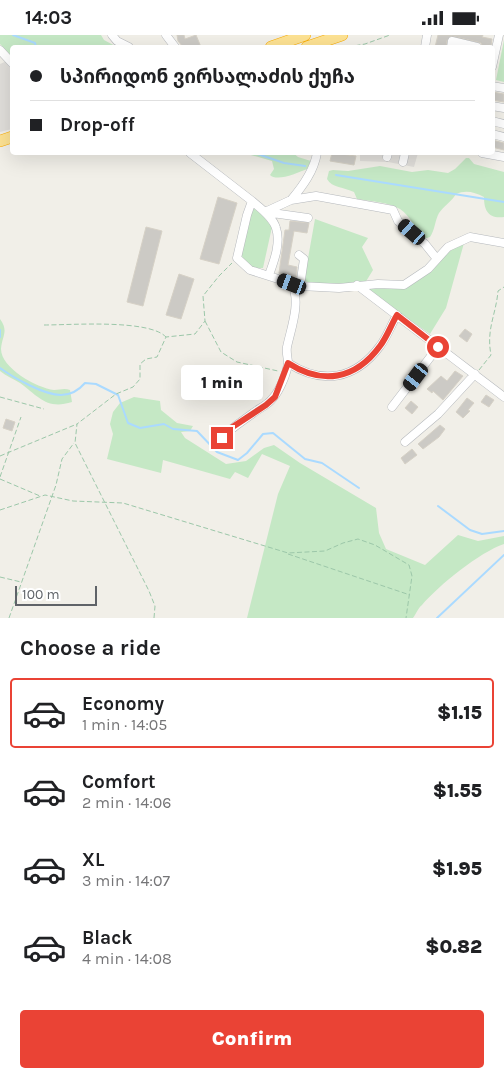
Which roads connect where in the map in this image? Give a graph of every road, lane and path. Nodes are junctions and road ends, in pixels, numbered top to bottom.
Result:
1 (112, 35) edge
2 (305, 35) edge
3 (342, 35) edge
4 (390, 35) edge
5 (499, 35) edge
6 (328, 44) edge
7 (125, 45) edge
8 (276, 45) edge
9 (360, 45) edge
10 (451, 45) edge
11 (469, 45) edge
12 (0, 50) edge
13 (495, 53) edge
14 (10, 61) edge
15 (193, 155) edge
16 (317, 155) edge
17 (405, 155) edge
18 (403, 163) dead end
19 (291, 200) junction
20 (252, 201) junction
21 (265, 212) junction
22 (308, 218) dead end
23 (504, 243) edge
24 (299, 255) dead end
25 (237, 258) junction
26 (437, 259) junction
27 (269, 275) junction
28 (292, 284) junction
29 (300, 285) junction
30 (358, 285) junction
31 (504, 287) edge
32 (397, 315) junction
33 (205, 321) junction
34 (44, 325) dead end
35 (166, 337) junction
36 (438, 347) junction
37 (288, 363) junction
38 (285, 373) junction
39 (475, 374) junction
40 (0, 397) edge
41 (504, 397) edge
42 (392, 407) dead end
43 (44, 409) dead end
44 (21, 417) dead end
45 (77, 424) junction
46 (222, 438) dead end
47 (405, 442) dead end
48 (75, 443) junction
49 (9, 453) junction
50 (0, 456) edge
51 (0, 478) edge
52 (41, 497) junction
53 (52, 497) junction
54 (104, 501) junction
55 (0, 510) edge
56 (288, 553) junction
57 (0, 577) edge
58 (22, 582) junction
59 (410, 595) junction
60 (9, 618) edge
61 (154, 618) edge
62 (406, 618) edge

1 - 7 street
2 - 8 highway
3 - 6 highway
4 - 9 path
5 - 13 street
10 - 11 street
12 - 14 street
15 - 20 street
16 - 19 street
17 - 18 street
19 - 21 street
19 - 26 street
20 - 21 street
20 - 25 street
21 - 22 street
21 - 27 street
23 - 26 street
24 - 29 street
25 - 27 street
25 - 33 path
26 - 30 street
27 - 28 street
28 - 29 street
28 - 37 street
29 - 30 street
30 - 32 street
31 - 39 path
32 - 36 street
32 - 37 street
33 - 35 path
33 - 38 path
34 - 35 path
35 - 45 path
36 - 39 street
36 - 42 street
37 - 38 street
38 - 46 street
39 - 41 street
39 - 47 street
40 - 43 path
44 - 49 path
45 - 48 path
45 - 49 path
48 - 53 path
48 - 54 path
49 - 50 path
49 - 51 path
51 - 52 path
52 - 53 path
52 - 55 path
53 - 54 path
53 - 58 path
54 - 56 path
54 - 61 path
56 - 59 path
56 - 59 path
57 - 58 path
58 - 60 path
59 - 62 path

